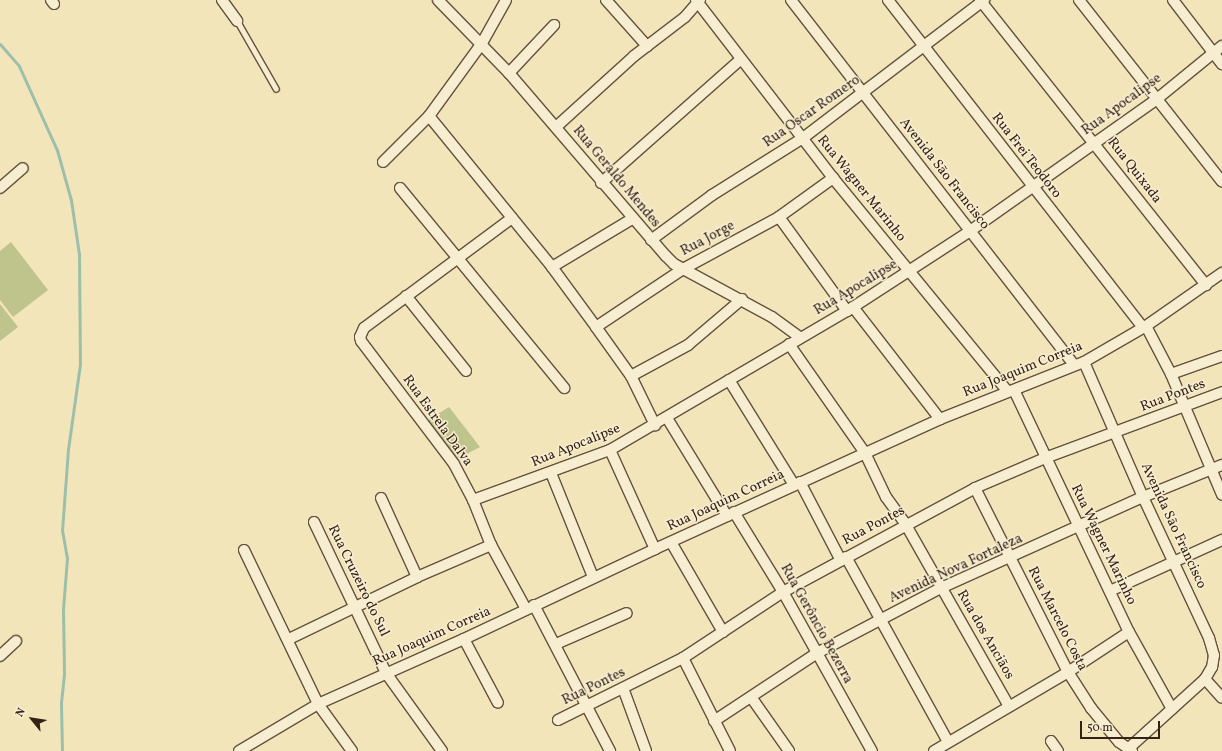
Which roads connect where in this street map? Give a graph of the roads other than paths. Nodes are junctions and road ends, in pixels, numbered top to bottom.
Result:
1 (222, 0) edge
2 (438, 0) edge
3 (506, 0) edge
4 (606, 0) edge
5 (791, 0) edge
6 (888, 0) edge
7 (1079, 0) edge
8 (1173, 0) edge
9 (698, 1) edge
10 (982, 1) edge
11 (237, 21) joint
12 (554, 25) dead end
13 (482, 43) junction
14 (647, 46) junction
15 (924, 46) junction
16 (1222, 46) edge
17 (1213, 53) junction
18 (741, 59) junction
19 (1222, 64) edge
20 (509, 73) junction
21 (276, 89) dead end
22 (864, 93) junction
23 (1157, 99) junction
24 (429, 116) junction
25 (556, 127) junction
26 (803, 138) junction
27 (1094, 143) junction
28 (383, 162) dead end
29 (23, 168) dead end
30 (833, 178) junction
31 (1222, 182) edge
32 (601, 183) junction
33 (1032, 187) junction
34 (0, 188) edge
35 (400, 188) dead end
36 (779, 216) junction
37 (512, 218) junction
38 (632, 219) junction
39 (970, 231) junction
40 (651, 240) junction
41 (458, 258) junction
42 (552, 267) junction
43 (683, 268) junction
44 (910, 271) junction
45 (1222, 273) edge
46 (1206, 285) junction
47 (406, 296) junction
48 (742, 300) junction
49 (850, 309) junction
50 (596, 327) junction
51 (1144, 327) junction
52 (800, 337) junction
53 (789, 344) junction
54 (1222, 356) edge
55 (1084, 362) junction
56 (1074, 365) junction
57 (466, 371) dead end
58 (1171, 374) junction
59 (631, 376) junction
60 (729, 380) junction
61 (564, 388) dead end
62 (1011, 391) junction
63 (1222, 392) edge
64 (1183, 407) junction
65 (667, 418) junction
66 (940, 419) junction
67 (655, 425) junction
68 (1115, 432) junction
69 (610, 450) junction
70 (865, 453) junction
71 (1045, 458) junction
72 (1222, 465) edge
73 (1211, 469) junction
74 (551, 473) junction
75 (797, 484) junction
76 (975, 488) junction
77 (1222, 495) edge
78 (1143, 497) junction
79 (381, 498) dead end
80 (473, 500) junction
81 (731, 514) junction
82 (314, 522) dead end
83 (906, 525) junction
84 (1079, 527) junction
85 (1222, 540) edge
86 (671, 542) junction
87 (491, 545) junction
88 (655, 548) junction
89 (244, 550) dead end
90 (843, 558) junction
91 (1011, 559) junction
92 (1174, 561) junction
93 (417, 576) junction
94 (593, 578) junction
95 (941, 588) junction
96 (1110, 591) junction
97 (783, 592) junction
98 (530, 607) junction
99 (356, 608) junction
100 (627, 613) dead end
101 (879, 620) junction
102 (723, 632) junction
103 (1129, 632) junction
104 (289, 639) junction
105 (464, 639) junction
106 (16, 641) dead end
107 (556, 644) junction
108 (816, 653) junction
109 (0, 656) edge
110 (683, 658) junction
111 (1068, 672) junction
112 (386, 673) junction
113 (1205, 679) junction
114 (623, 688) junction
115 (751, 697) junction
116 (1222, 698) edge
117 (498, 703) dead end
118 (318, 704) junction
119 (587, 706) junction
120 (1010, 706) junction
121 (1172, 709) junction
122 (558, 720) dead end
123 (714, 721) junction
124 (1051, 741) dead end
125 (948, 742) junction
126 (1131, 750) edge
127 (239, 751) edge
128 (352, 751) edge
129 (442, 751) edge
130 (610, 751) edge
131 (646, 751) edge
132 (730, 751) edge
133 (790, 751) edge
134 (872, 751) edge
135 (934, 751) edge
136 (1058, 751) edge

1 - 11 street
2 - 13 street, Rua Geraldo Mendes
3 - 13 street
4 - 14 street
5 - 22 street, Avenida São Francisco
6 - 15 street, Rua Frei Teodoro
7 - 23 street
8 - 17 street
9 - 14 street
9 - 18 street, Rua Wagner Marinho
10 - 15 street, Rua Oscar Romero
10 - 27 street, Rua Quixada
11 - 21 lane
12 - 20 street
13 - 20 street, Rua Geraldo Mendes
13 - 24 street
14 - 25 street
15 - 22 street, Rua Oscar Romero
15 - 33 street, Rua Frei Teodoro
16 - 17 street, Rua Apocalipse
17 - 19 street
17 - 23 street, Rua Apocalipse
18 - 26 street, Rua Wagner Marinho
18 - 32 street
20 - 25 street, Rua Geraldo Mendes
22 - 26 street, Rua Oscar Romero
22 - 39 street, Avenida São Francisco
23 - 27 street, Rua Apocalipse
23 - 31 street
24 - 28 street
24 - 37 street
25 - 32 street, Rua Geraldo Mendes
26 - 30 street, Rua Wagner Marinho
26 - 40 street, Rua Oscar Romero
27 - 33 street, Rua Apocalipse
27 - 46 street, Rua Quixada
29 - 34 street
30 - 36 street, Rua Jorge
30 - 44 street, Rua Wagner Marinho
32 - 38 street, Rua Geraldo Mendes
33 - 39 street, Rua Apocalipse
33 - 51 street, Rua Frei Teodoro
35 - 41 street
36 - 43 street, Rua Jorge
36 - 49 street
37 - 41 street
37 - 42 street
38 - 40 street, Rua Geraldo Mendes
38 - 42 street
39 - 44 street, Rua Apocalipse
39 - 56 street, Avenida São Francisco
40 - 43 street, Rua Geraldo Mendes
41 - 47 street
41 - 61 street
42 - 50 street
43 - 48 street, Rua Geraldo Mendes
43 - 50 street, Rua Jorge
44 - 49 street, Rua Apocalipse
44 - 62 street, Rua Wagner Marinho
45 - 46 street, Rua Joaquim Correia
46 - 51 street, Rua Joaquim Correia
47 - 57 street
47 - 80 street, Rua Estrela Dalva
48 - 52 street, Rua Geraldo Mendes
48 - 59 street
49 - 52 street, Rua Apocalipse
49 - 66 street
50 - 59 street
51 - 55 street, Rua Joaquim Correia
51 - 58 street, Rua Frei Teodoro
52 - 53 street, Rua Apocalipse
53 - 60 street, Rua Apocalipse
53 - 70 street
54 - 58 street
55 - 56 street, Rua Joaquim Correia
55 - 68 street, Avenida São Francisco
56 - 62 street, Rua Joaquim Correia
58 - 64 street, Rua Frei Teodoro
59 - 67 street
60 - 65 street, Rua Apocalipse
60 - 75 street
62 - 66 street, Rua Joaquim Correia
62 - 71 street, Rua Wagner Marinho
63 - 64 street, Rua Pontes
64 - 68 street, Rua Pontes
64 - 73 street, Rua Frei Teodoro
65 - 67 street, Rua Apocalipse
65 - 81 street, Rua Gerôncio Bezerra
66 - 70 street, Rua Joaquim Correia
67 - 69 street, Rua Apocalipse
68 - 71 street, Rua Pontes
68 - 78 street, Avenida São Francisco
69 - 74 street, Rua Apocalipse
69 - 88 street
70 - 75 street, Rua Joaquim Correia
70 - 83 street, Rua dos Anciãos
71 - 76 street, Rua Pontes
71 - 84 street, Rua Wagner Marinho
72 - 73 street, Avenida Nova Fortaleza
73 - 77 street, Rua Frei Teodoro
73 - 78 street, Avenida Nova Fortaleza
74 - 80 street, Rua Apocalipse
74 - 94 street
75 - 81 street, Rua Joaquim Correia
75 - 90 street
76 - 83 street, Rua Pontes
76 - 91 street, Rua Marcelo Costa
78 - 84 street, Avenida Nova Fortaleza
78 - 92 street, Avenida São Francisco
79 - 93 street
80 - 87 street, Rua Estrela Dalva
81 - 86 street, Rua Joaquim Correia
81 - 97 street, Rua Gerôncio Bezerra
82 - 99 street, Rua Cruzeiro do Sul
83 - 90 street, Rua Pontes
83 - 95 street, Rua dos Anciãos
84 - 91 street, Avenida Nova Fortaleza
84 - 96 street, Rua Wagner Marinho
85 - 92 street
86 - 88 street, Rua Joaquim Correia
86 - 102 street
87 - 93 street
87 - 98 street, Rua Estrela Dalva
88 - 94 street, Rua Joaquim Correia
89 - 104 street
90 - 97 street, Rua Pontes
90 - 101 street
91 - 95 street, Avenida Nova Fortaleza
91 - 111 street, Rua Marcelo Costa
92 - 96 street
92 - 113 street, Avenida São Francisco
93 - 99 street
94 - 98 street, Rua Joaquim Correia
95 - 101 street, Avenida Nova Fortaleza
95 - 120 street, Rua dos Anciãos
96 - 103 street, Rua Wagner Marinho
97 - 102 street, Rua Pontes
97 - 108 street, Rua Gerôncio Bezerra
98 - 105 street, Rua Joaquim Correia
98 - 107 street, Rua Estrela Dalva
99 - 104 street
99 - 112 street, Rua Cruzeiro do Sul
100 - 107 street
101 - 108 street, Avenida Nova Fortaleza
101 - 125 street
102 - 110 street, Rua Pontes
103 - 111 street
103 - 121 street, Rua Wagner Marinho
104 - 118 street
105 - 112 street, Rua Joaquim Correia
105 - 117 street
106 - 109 street
107 - 119 street, Rua Estrela Dalva
108 - 115 street, Avenida Nova Fortaleza
108 - 134 street, Rua Gerôncio Bezerra
110 - 114 street, Rua Pontes
110 - 123 street
111 - 120 street
111 - 126 street, Rua Marcelo Costa
112 - 118 street, Rua Joaquim Correia
112 - 129 street, Rua Cruzeiro do Sul
113 - 116 street
113 - 121 street
114 - 119 street, Rua Pontes
114 - 131 street
115 - 123 street, Avenida Nova Fortaleza
115 - 133 street
118 - 127 street, Rua Joaquim Correia
118 - 128 street
119 - 122 street, Rua Pontes
119 - 130 street, Rua Estrela Dalva
120 - 125 street
121 - 126 street
123 - 132 street
124 - 136 street
125 - 135 street

